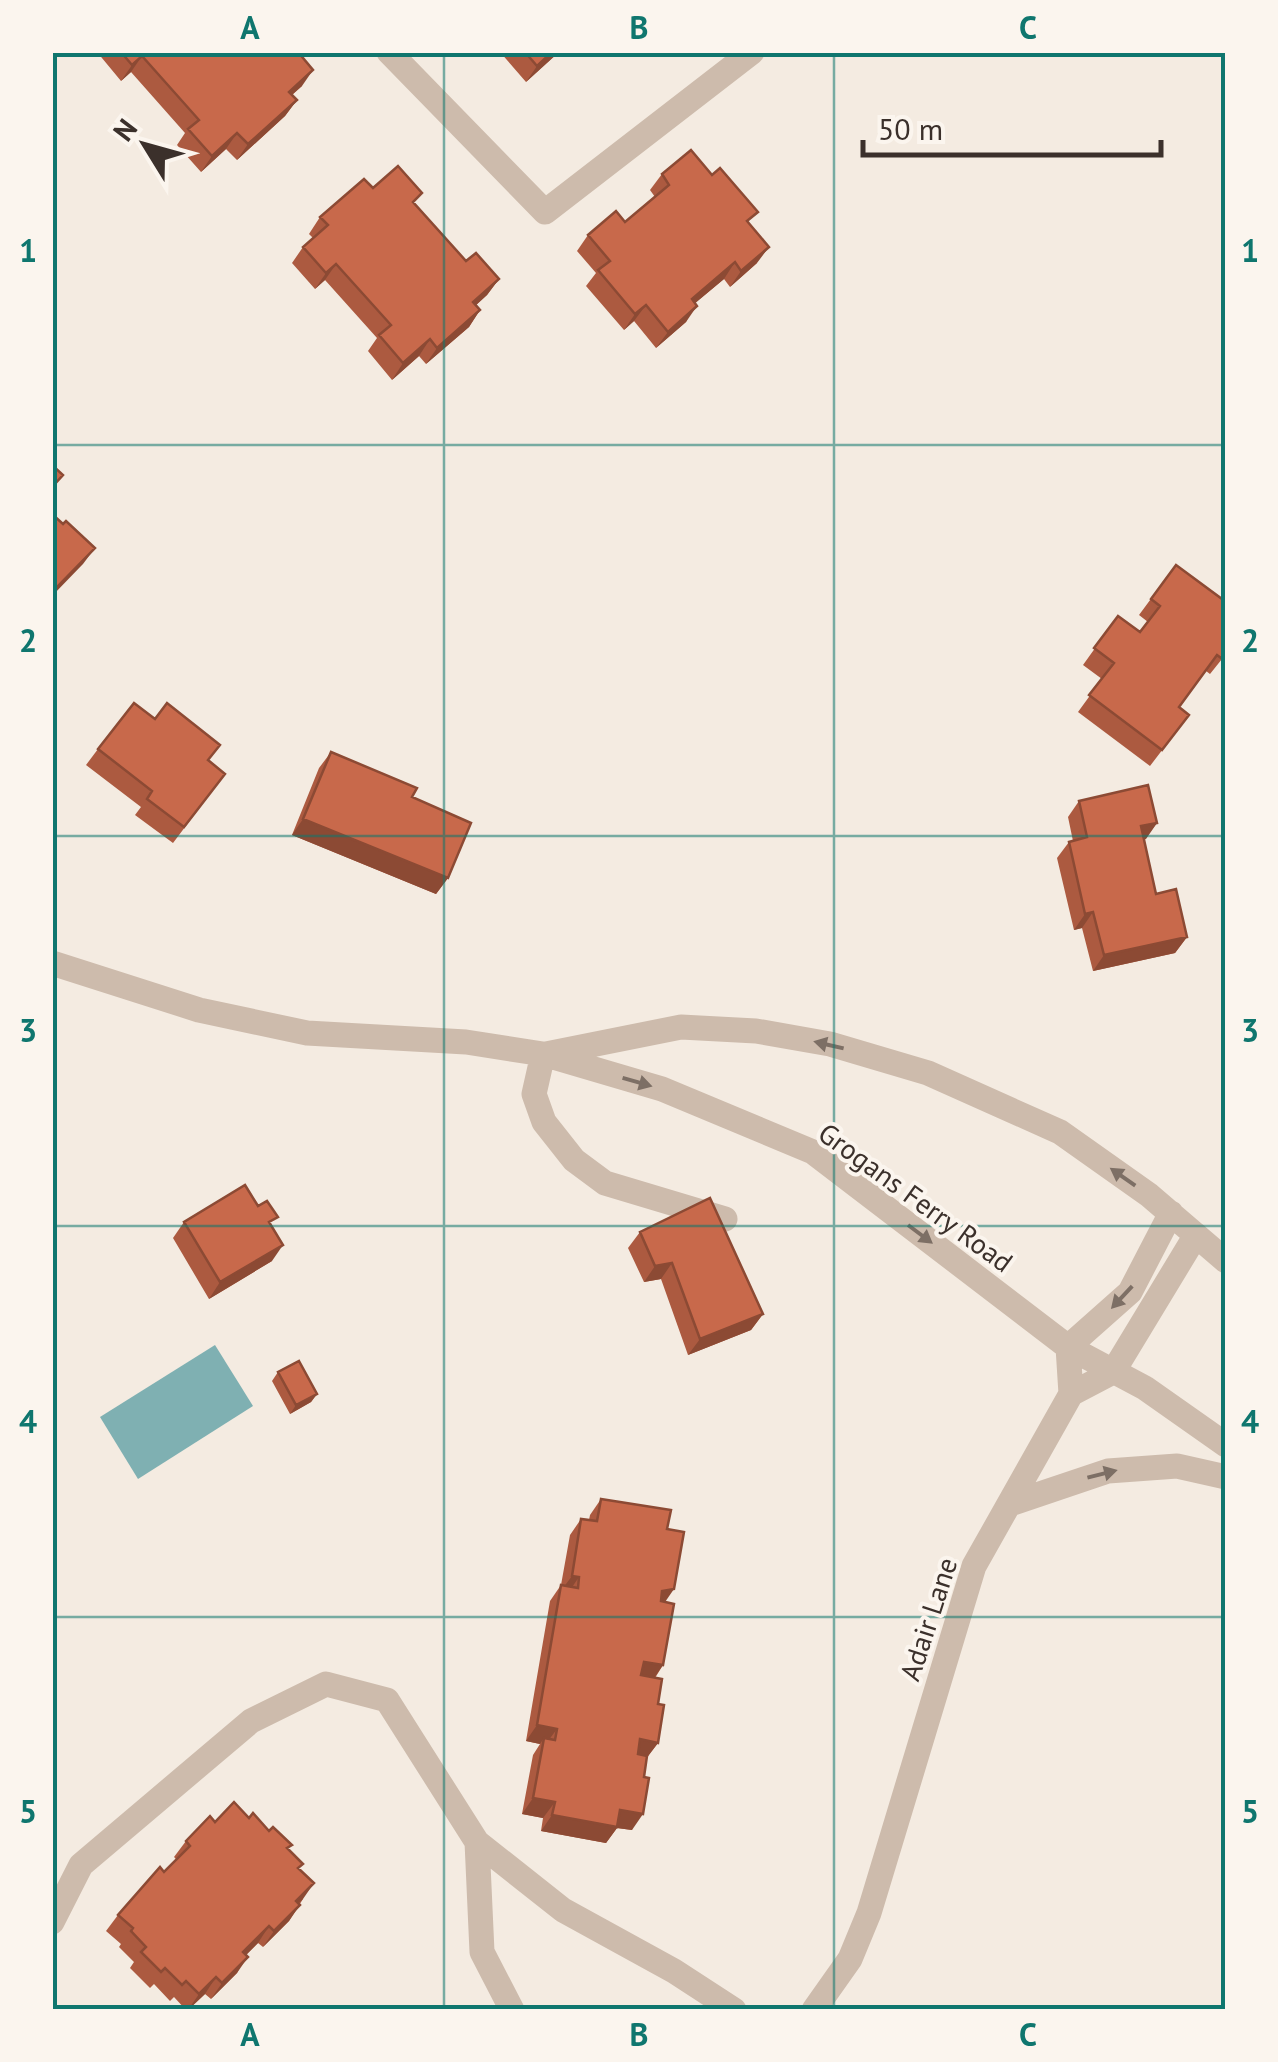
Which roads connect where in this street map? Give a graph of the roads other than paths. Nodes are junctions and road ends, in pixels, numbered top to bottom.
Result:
1 (389, 52) edge
2 (752, 52) edge
3 (52, 963) edge
4 (543, 1054) junction
5 (1170, 1213) junction
6 (725, 1220) edge
7 (1196, 1235) junction
8 (1226, 1261) edge
9 (1068, 1347) junction
10 (1114, 1372) junction
11 (1071, 1394) junction
12 (1226, 1445) edge
13 (1226, 1477) edge
14 (1010, 1504) junction
15 (477, 1842) junction
16 (52, 1922) edge
17 (512, 2010) edge
18 (734, 2010) edge
19 (814, 2010) edge

1 - 2 street
3 - 4 street, Grogans Ferry Road
5 -> 4 street, Grogans Ferry Road
4 - 6 street
4 -> 9 street, Grogans Ferry Road
5 - 7 street, Grogans Ferry Road
5 -> 9 street
7 - 8 street, Grogans Ferry Road
7 - 10 street
9 - 10 street, Grogans Ferry Road
9 - 11 street
10 - 11 street
10 - 12 street, Grogans Ferry Road
11 - 14 street, Adair Lane
14 -> 13 street
14 - 19 street, Adair Lane
15 - 16 street
15 - 17 street
15 - 18 street

